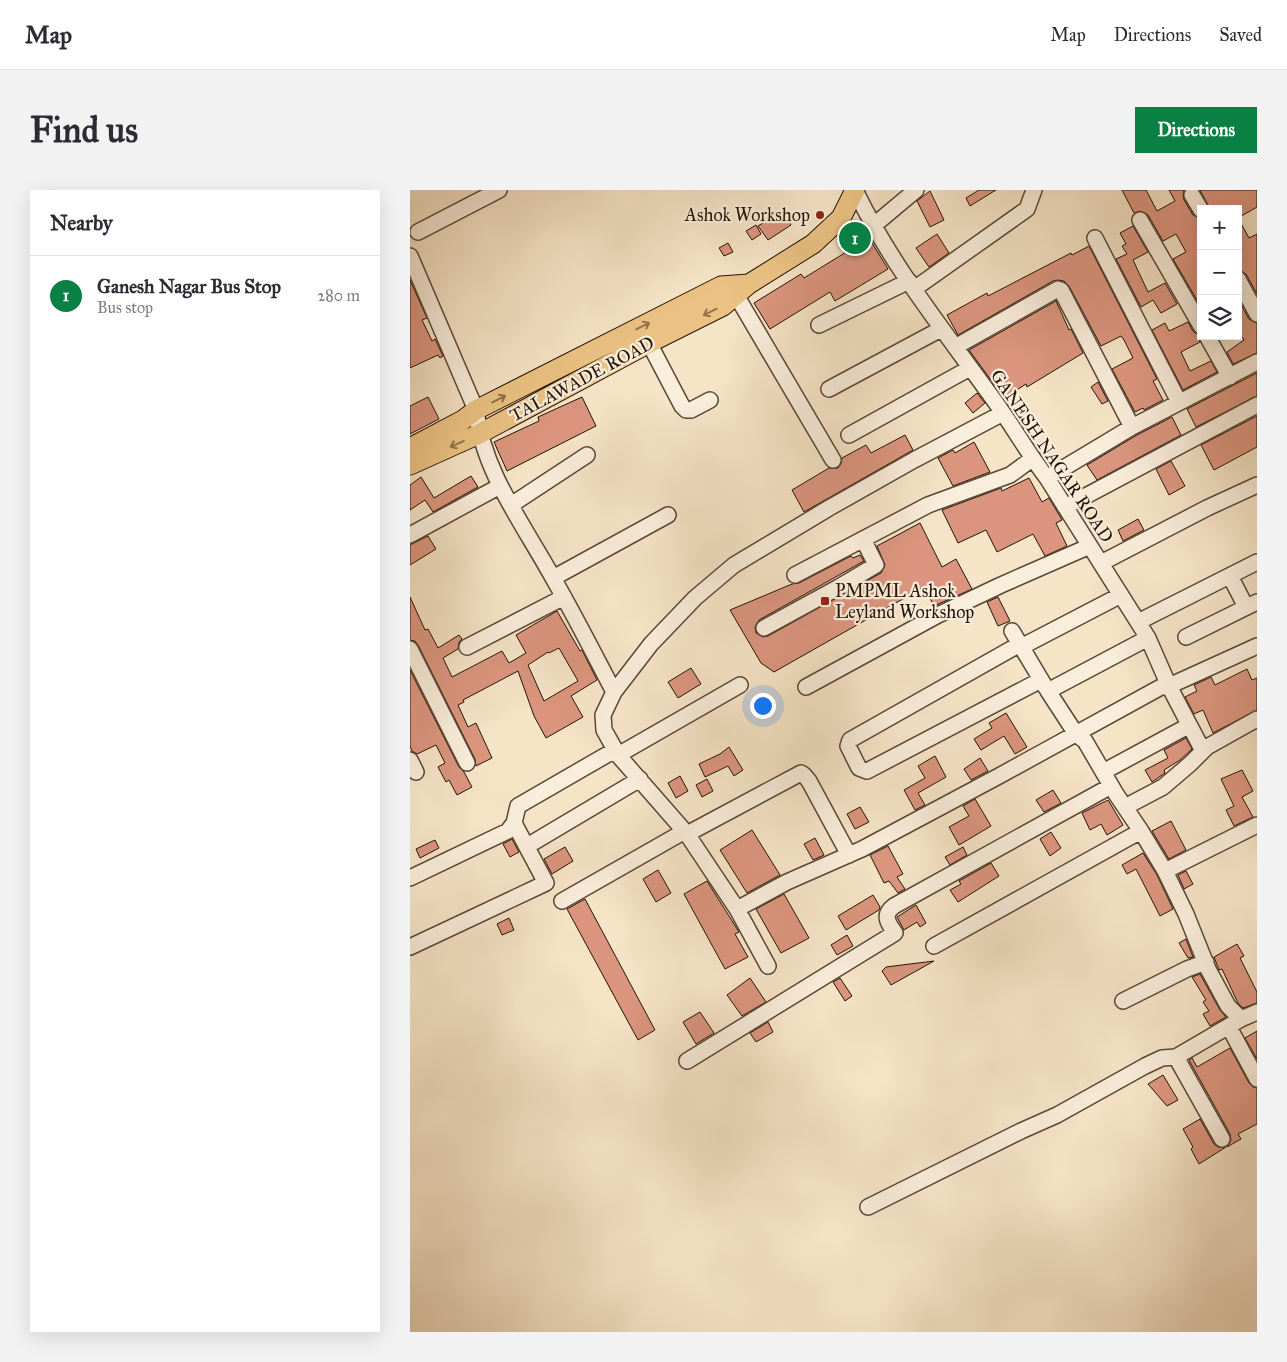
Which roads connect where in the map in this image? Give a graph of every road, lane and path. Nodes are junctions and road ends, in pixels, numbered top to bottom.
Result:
1 (499, 190) edge
2 (855, 190) edge
3 (916, 190) edge
4 (1034, 190) edge
5 (1192, 195) dead end
6 (1198, 205) edge
7 (1140, 220) dead end
8 (873, 226) junction
9 (418, 232) dead end
10 (1095, 238) dead end
11 (410, 256) edge
12 (912, 285) junction
13 (1242, 287) edge
14 (743, 290) junction
15 (1257, 314) edge
16 (1197, 319) edge
17 (819, 325) dead end
18 (941, 329) junction
19 (1209, 340) edge
20 (649, 343) junction
21 (954, 347) junction
22 (1257, 362) edge
23 (970, 368) junction
24 (1230, 377) junction
25 (829, 389) dead end
26 (710, 400) dead end
27 (1179, 402) junction
28 (1257, 404) edge
29 (476, 410) junction
30 (1003, 413) junction
31 (1132, 427) junction
32 (479, 434) junction
33 (849, 435) dead end
34 (410, 448) edge
35 (587, 455) dead end
36 (1032, 459) junction
37 (833, 460) dead end
38 (410, 465) edge
39 (1047, 478) junction
40 (1257, 485) edge
41 (500, 486) junction
42 (511, 505) junction
43 (1065, 507) junction
44 (668, 514) dead end
45 (410, 535) edge
46 (863, 539) junction
47 (1090, 546) junction
48 (1257, 562) edge
49 (1101, 563) junction
50 (795, 575) dead end
51 (1230, 576) junction
52 (553, 578) junction
53 (1121, 595) junction
54 (564, 597) junction
55 (1252, 604) edge
56 (1138, 622) junction
57 (764, 628) dead end
58 (1186, 637) dead end
59 (1148, 638) junction
60 (1017, 641) junction
61 (1257, 646) edge
62 (467, 647) dead end
63 (410, 649) edge
64 (740, 685) dead end
65 (806, 686) dead end
66 (1045, 686) junction
67 (1169, 686) junction
68 (614, 692) junction
69 (1257, 720) edge
70 (1188, 726) junction
71 (1076, 734) junction
72 (1202, 751) junction
73 (616, 753) junction
74 (467, 763) dead end
75 (1103, 772) junction
76 (640, 779) junction
77 (1111, 786) junction
78 (1125, 807) junction
79 (514, 823) junction
80 (1257, 825) edge
81 (1141, 831) junction
82 (686, 832) junction
83 (534, 842) dead end
84 (849, 855) junction
85 (1165, 871) junction
86 (410, 878) edge
87 (562, 901) dead end
88 (737, 909) junction
89 (934, 946) dead end
90 (410, 947) edge
91 (1206, 962) junction
92 (768, 966) dead end
93 (1123, 1001) dead end
94 (1257, 1012) edge
95 (1235, 1023) junction
96 (1176, 1056) junction
97 (687, 1061) dead end
98 (1257, 1079) edge
99 (1222, 1139) dead end
100 (868, 1207) dead end

1 - 9 street
2 - 8 street, GANESH NAGAR ROAD
2 - 14 main road, TALAWADE ROAD
3 - 8 street
4 - 12 street
5 - 6 street
7 - 16 street
8 - 12 street, GANESH NAGAR ROAD
10 - 27 street
11 - 29 street
12 - 17 street
12 - 18 street, GANESH NAGAR ROAD
13 - 15 street
14 -> 20 main road, TALAWADE ROAD
29 -> 14 main road, TALAWADE ROAD
14 - 37 street
18 - 21 street, GANESH NAGAR ROAD
18 - 25 street
19 - 24 street
20 - 26 street
20 - 32 main road, TALAWADE ROAD
21 - 23 street, GANESH NAGAR ROAD
21 - 31 street
22 - 24 street
23 - 30 street, GANESH NAGAR ROAD
23 - 33 street
24 - 27 street
27 - 31 street
28 - 43 street
29 - 32 street
29 - 34 main road, TALAWADE ROAD
30 - 36 street, GANESH NAGAR ROAD
30 - 68 street
31 - 39 street
32 -> 38 main road, TALAWADE ROAD
32 - 41 street
35 - 42 street
36 - 39 street, GANESH NAGAR ROAD
36 - 46 street
39 - 43 street, GANESH NAGAR ROAD
40 - 49 street
41 - 42 street
41 - 45 street
42 - 52 street
43 - 47 street, GANESH NAGAR ROAD
44 - 52 street
46 - 50 street
46 - 57 street
47 - 49 street, GANESH NAGAR ROAD
47 - 65 street
48 - 51 street
49 - 53 street, GANESH NAGAR ROAD
51 - 55 street
51 - 56 street
52 - 54 street
53 - 56 street, GANESH NAGAR ROAD
53 - 60 street
54 - 62 street
54 - 68 street
55 - 58 street
56 - 59 street, GANESH NAGAR ROAD
59 - 66 street
59 - 67 street, GANESH NAGAR ROAD
60 - 66 street
60 - 66 street
61 - 67 street
63 - 74 street
64 - 73 street
66 - 71 street
67 - 70 street, GANESH NAGAR ROAD
67 - 71 street
68 - 73 street
69 - 72 street
70 - 72 street, GANESH NAGAR ROAD
70 - 75 street
71 - 75 street
71 - 84 street
72 - 78 street
73 - 76 street
73 - 79 street
75 - 77 street
76 - 82 street
76 - 83 street
77 - 78 street
77 - 97 street
78 - 81 street
79 - 86 street
79 - 90 street
80 - 85 street
81 - 85 street
81 - 89 street
82 - 84 street
82 - 87 street
82 - 88 street
84 - 88 street
85 - 91 street
88 - 92 street
91 - 93 street
91 - 95 street
94 - 95 street
95 - 96 street
95 - 98 street
96 - 99 street
96 - 100 street

